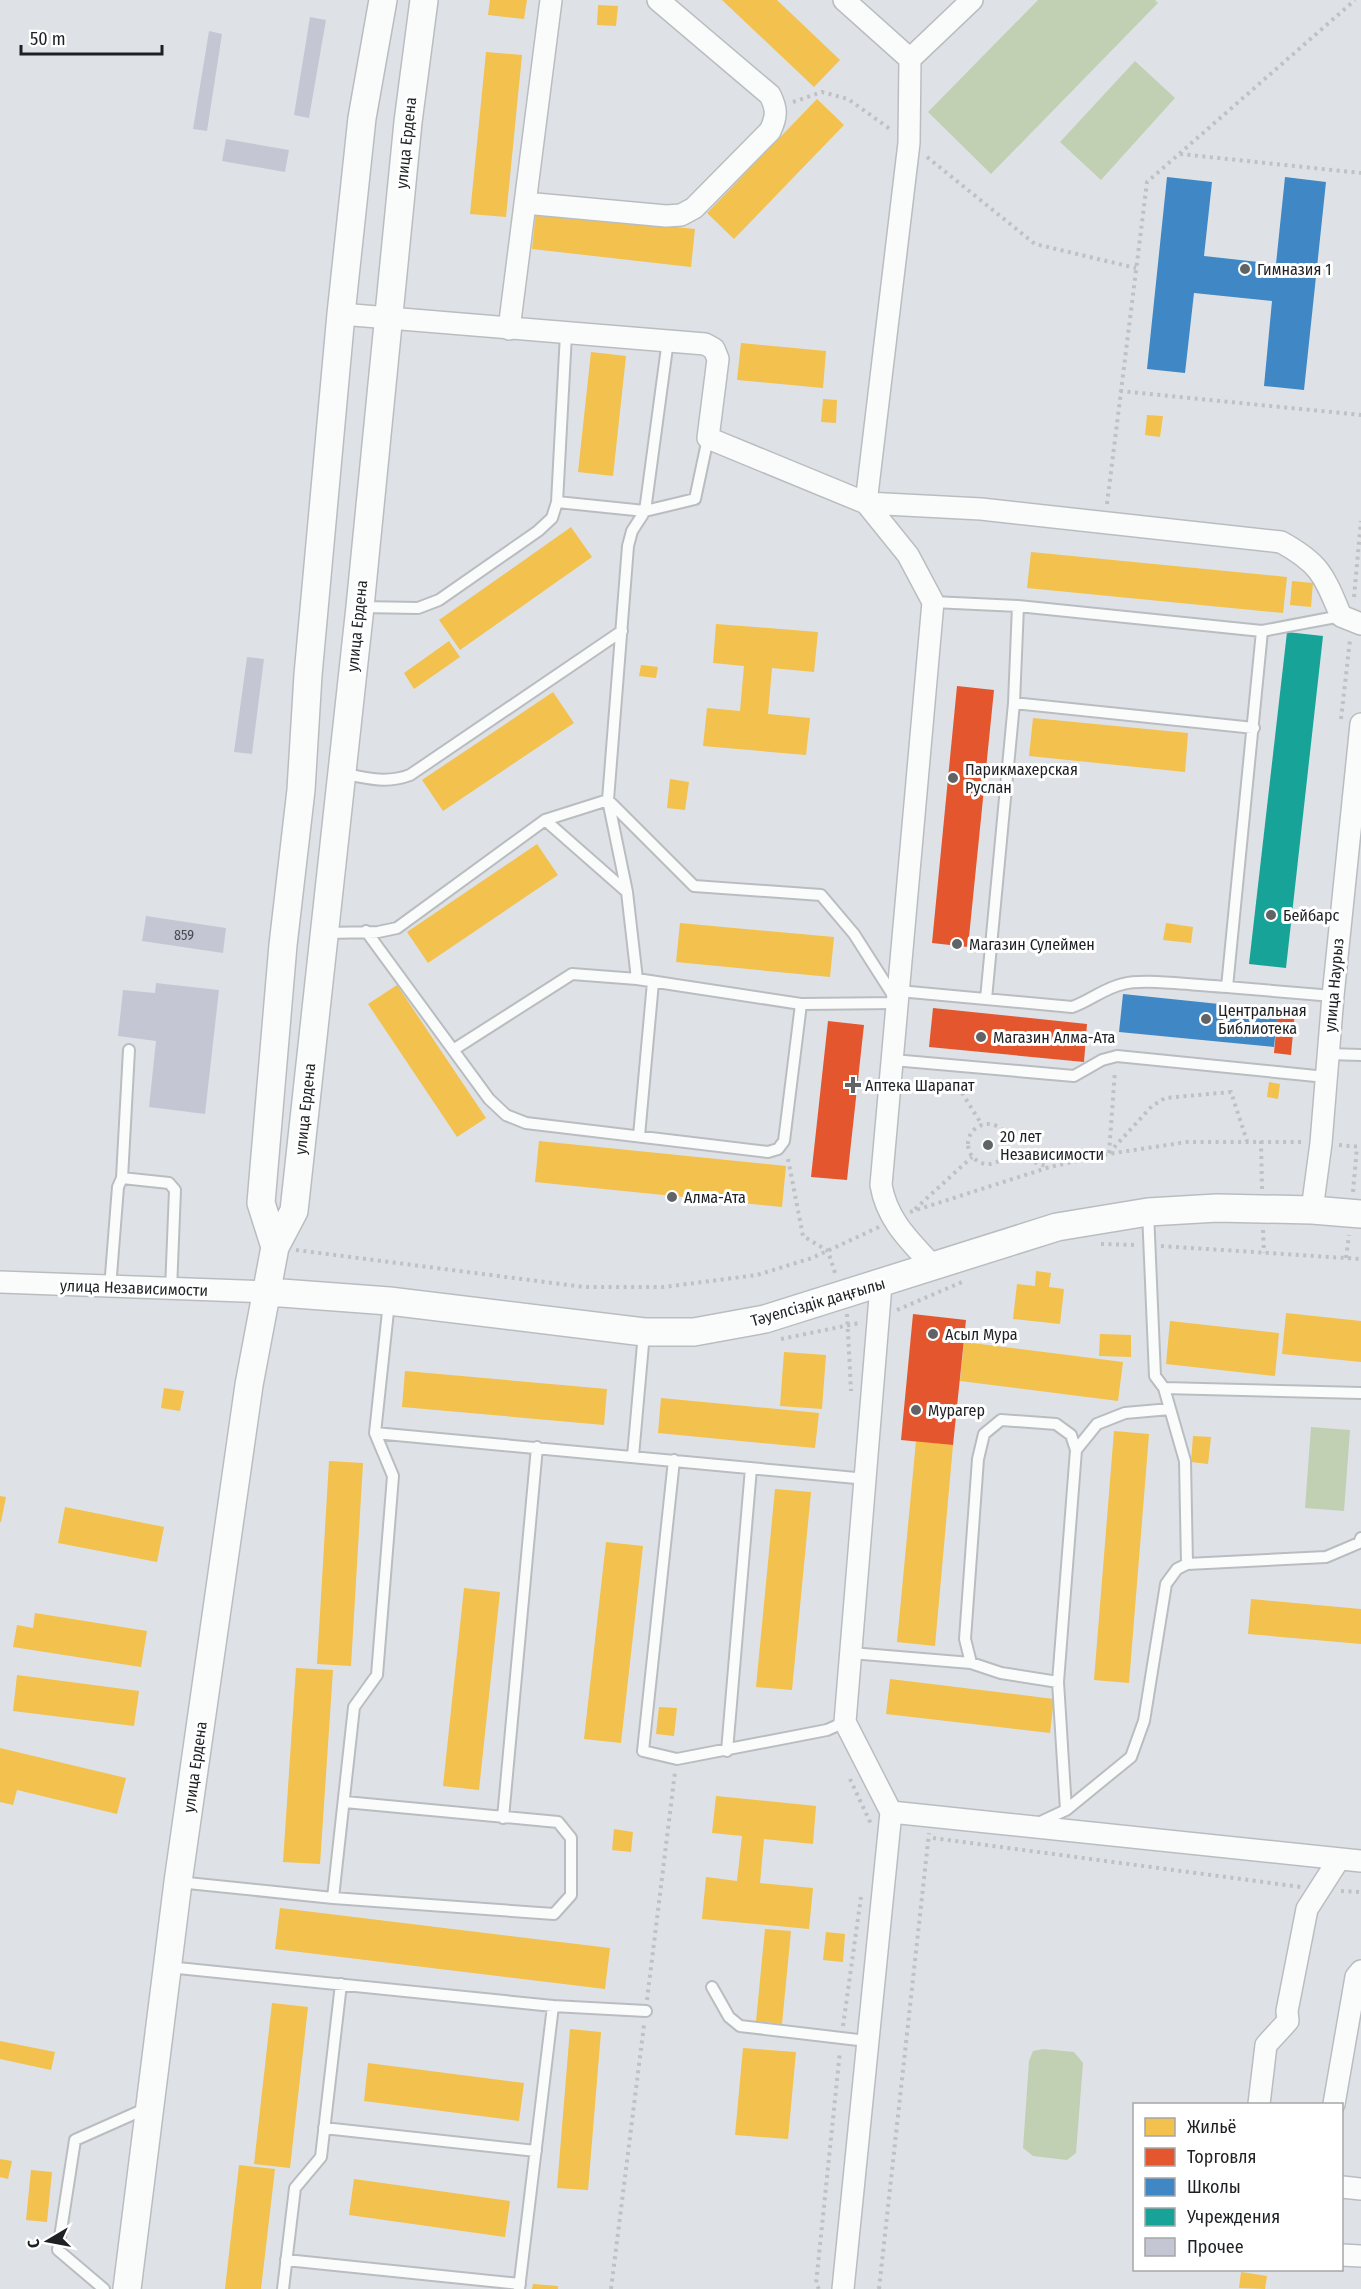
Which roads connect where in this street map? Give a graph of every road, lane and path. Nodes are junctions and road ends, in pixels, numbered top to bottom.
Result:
1 (383, 0) edge
2 (424, 0) edge
3 (551, 0) edge
4 (658, 0) edge
5 (844, 0) edge
6 (972, 0) edge
7 (1355, 0) edge
8 (910, 59) junction
9 (776, 108) junction
10 (909, 143) junction
11 (1179, 154) junction
12 (1361, 173) edge
13 (525, 203) junction
14 (1136, 268) junction
15 (341, 314) junction
16 (389, 320) junction
17 (510, 329) junction
18 (566, 334) junction
19 (668, 340) junction
20 (1120, 391) junction
21 (1361, 415) edge
22 (708, 438) junction
23 (557, 502) junction
24 (866, 503) junction
25 (645, 511) junction
26 (1104, 523) junction
27 (933, 602) junction
28 (1018, 606) junction
29 (360, 607) junction
30 (1341, 616) junction
31 (1361, 624) edge
32 (621, 631) junction
33 (1262, 631) junction
34 (1014, 702) junction
35 (1361, 724) edge
36 (1254, 728) junction
37 (341, 773) junction
38 (1358, 786) edge
39 (608, 800) junction
40 (545, 820) junction
41 (627, 892) junction
42 (366, 931) junction
43 (324, 933) junction
44 (637, 980) junction
45 (653, 982) junction
46 (1227, 987) junction
47 (1333, 996) junction
48 (899, 997) junction
49 (986, 999) junction
50 (801, 1004) junction
51 (129, 1050) dead end
52 (453, 1050) junction
53 (1328, 1054) junction
54 (1361, 1055) edge
55 (1117, 1056) junction
56 (893, 1060) junction
57 (944, 1065) junction
58 (1326, 1077) junction
59 (982, 1125) junction
60 (639, 1136) junction
61 (784, 1141) junction
62 (1247, 1141) junction
63 (1321, 1143) junction
64 (1006, 1153) junction
65 (1108, 1154) junction
66 (972, 1158) junction
67 (1050, 1167) junction
68 (122, 1178) junction
69 (1312, 1210) junction
70 (913, 1211) junction
71 (1148, 1212) junction
72 (1361, 1214) edge
73 (892, 1221) junction
74 (274, 1247) junction
75 (828, 1251) junction
76 (932, 1265) junction
77 (0, 1282) edge
78 (881, 1285) junction
79 (110, 1288) junction
80 (171, 1290) junction
81 (268, 1292) junction
82 (843, 1296) junction
83 (389, 1301) junction
84 (644, 1332) junction
85 (1164, 1388) junction
86 (1361, 1393) edge
87 (851, 1396) dead end
88 (1170, 1408) junction
89 (375, 1432) junction
90 (537, 1447) junction
91 (1076, 1450) junction
92 (633, 1456) junction
93 (674, 1460) junction
94 (751, 1468) junction
95 (867, 1479) junction
96 (1361, 1538) edge
97 (1187, 1564) junction
98 (852, 1653) junction
99 (971, 1663) junction
100 (1058, 1682) junction
101 (845, 1722) junction
102 (728, 1751) junction
103 (847, 1772) dead end
104 (345, 1802) junction
105 (1066, 1810) junction
106 (891, 1812) junction
107 (502, 1818) junction
108 (929, 1827) junction
109 (1030, 1827) junction
110 (879, 1834) junction
111 (1338, 1859) junction
112 (1361, 1862) edge
113 (178, 1882) junction
114 (1318, 1889) junction
115 (861, 1892) dead end
116 (1361, 1892) edge
117 (333, 1898) junction
118 (168, 1967) junction
119 (1361, 1971) edge
120 (341, 1984) junction
121 (712, 1987) dead end
122 (553, 2006) junction
123 (646, 2011) dead end
124 (842, 2038) junction
125 (867, 2041) junction
126 (1259, 2103) edge
127 (1334, 2103) edge
128 (150, 2107) junction
129 (324, 2128) junction
130 (536, 2151) junction
131 (1343, 2187) edge
132 (1361, 2189) edge
133 (1343, 2255) edge
134 (1361, 2256) edge
135 (286, 2260) junction
136 (520, 2286) edge
137 (104, 2289) edge
138 (127, 2289) edge
139 (283, 2289) edge
140 (819, 2289) edge
141 (843, 2289) edge
142 (879, 2289) edge

1 - 15 street, улица Ердена
2 - 16 street, улица Ердена
3 - 13 street
4 - 9 street
5 - 8 street
6 - 8 street
7 - 11 path
8 - 10 street
9 - 10 path
9 - 13 street
10 - 14 path
10 - 24 street
11 - 12 path
11 - 14 path
13 - 17 street
14 - 20 path
15 - 16 street
15 - 74 street, улица Ердена
16 - 17 street
16 - 29 street, улица Ердена
17 - 18 street
18 - 19 street
18 - 23 lane
19 - 22 street
19 - 25 lane
20 - 21 path
20 - 26 path
22 - 24 street
22 - 25 lane
23 - 25 lane
23 - 29 lane
24 - 26 street
24 - 27 street
25 - 32 lane
26 - 30 street
27 - 28 lane
27 - 48 street
28 - 33 lane
28 - 34 lane
29 - 37 street, улица Ердена
30 - 31 street
30 - 33 lane
32 - 37 lane
32 - 39 lane
33 - 36 lane
34 - 36 lane
34 - 49 lane
35 - 38 street, улица Наурыз
36 - 46 lane
37 - 43 street, улица Ердена
38 - 47 street, улица Наурыз
39 - 40 lane
39 - 41 lane
39 - 48 lane
40 - 41 lane
40 - 42 lane
41 - 44 lane
42 - 43 lane
42 - 52 lane
43 - 74 street, улица Ердена
44 - 45 lane
44 - 52 lane
45 - 50 lane
45 - 60 lane
46 - 47 lane
46 - 49 lane
47 - 53 street, улица Наурыз
48 - 49 lane
48 - 50 lane
48 - 56 street
50 - 61 lane
51 - 68 lane
52 - 60 lane
53 - 54 lane
53 - 58 street, улица Наурыз
55 - 57 lane
55 - 58 lane
55 - 65 path
56 - 57 lane
56 - 73 street
57 - 59 path
58 - 63 street, улица Наурыз
59 - 64 path
59 - 66 path
60 - 61 lane
61 - 75 path
62 - 63 path
62 - 65 path
62 - 65 path
63 - 69 street, улица Наурыз
64 - 66 path
64 - 67 path
65 - 67 path
66 - 70 path
67 - 70 path
68 - 79 lane
68 - 80 lane
69 - 71 street, Тәуелсіздік даңғылы
69 - 72 street, Тәуелсіздік даңғылы
70 - 73 path
71 - 76 street, Тәуелсіздік даңғылы
71 - 85 lane
73 - 75 path
73 - 76 street
74 - 75 path
74 - 81 street, улица Ердена
75 - 82 path
76 - 78 street, Тәуелсіздік даңғылы
77 - 79 street, улица Независимости
78 - 82 street, Тәуелсіздік даңғылы
78 - 95 street
79 - 80 street, улица Независимости
80 - 81 street, улица Независимости
81 - 83 street, Тәуелсіздік даңғылы
81 - 113 street, улица Ердена
82 - 84 street, Тәуелсіздік даңғылы
82 - 87 path
83 - 84 street, Тәуелсіздік даңғылы
83 - 89 lane
84 - 92 lane
85 - 86 lane
85 - 88 lane
88 - 91 lane
88 - 97 lane
89 - 90 lane
89 - 104 lane
90 - 92 lane
90 - 107 lane
91 - 99 lane
91 - 100 lane
92 - 93 lane
93 - 94 lane
93 - 102 lane
94 - 95 lane
94 - 102 lane
95 - 98 street
96 - 97 lane
97 - 105 lane
98 - 99 lane
98 - 101 street
99 - 100 lane
100 - 105 lane
101 - 102 lane
101 - 106 street
103 - 110 path
104 - 107 lane
104 - 117 lane
105 - 109 lane
106 - 108 street
106 - 110 street
107 - 117 lane
108 - 109 street
108 - 110 path
108 - 114 path
108 - 142 path
109 - 111 street
110 - 125 street
111 - 112 street
111 - 114 street
113 - 117 lane
113 - 118 street, улица Ердена
114 - 116 path
114 - 126 street
115 - 124 path
118 - 120 lane
118 - 128 street, улица Ердена
119 - 127 street
120 - 122 lane
120 - 129 lane
121 - 124 lane
122 - 123 lane
122 - 130 lane
124 - 125 lane
124 - 140 path
125 - 141 street
128 - 137 lane
128 - 138 street, улица Ердена
129 - 130 lane
129 - 135 lane
130 - 136 lane
131 - 132 street
133 - 134 street
135 - 136 lane
135 - 139 lane

